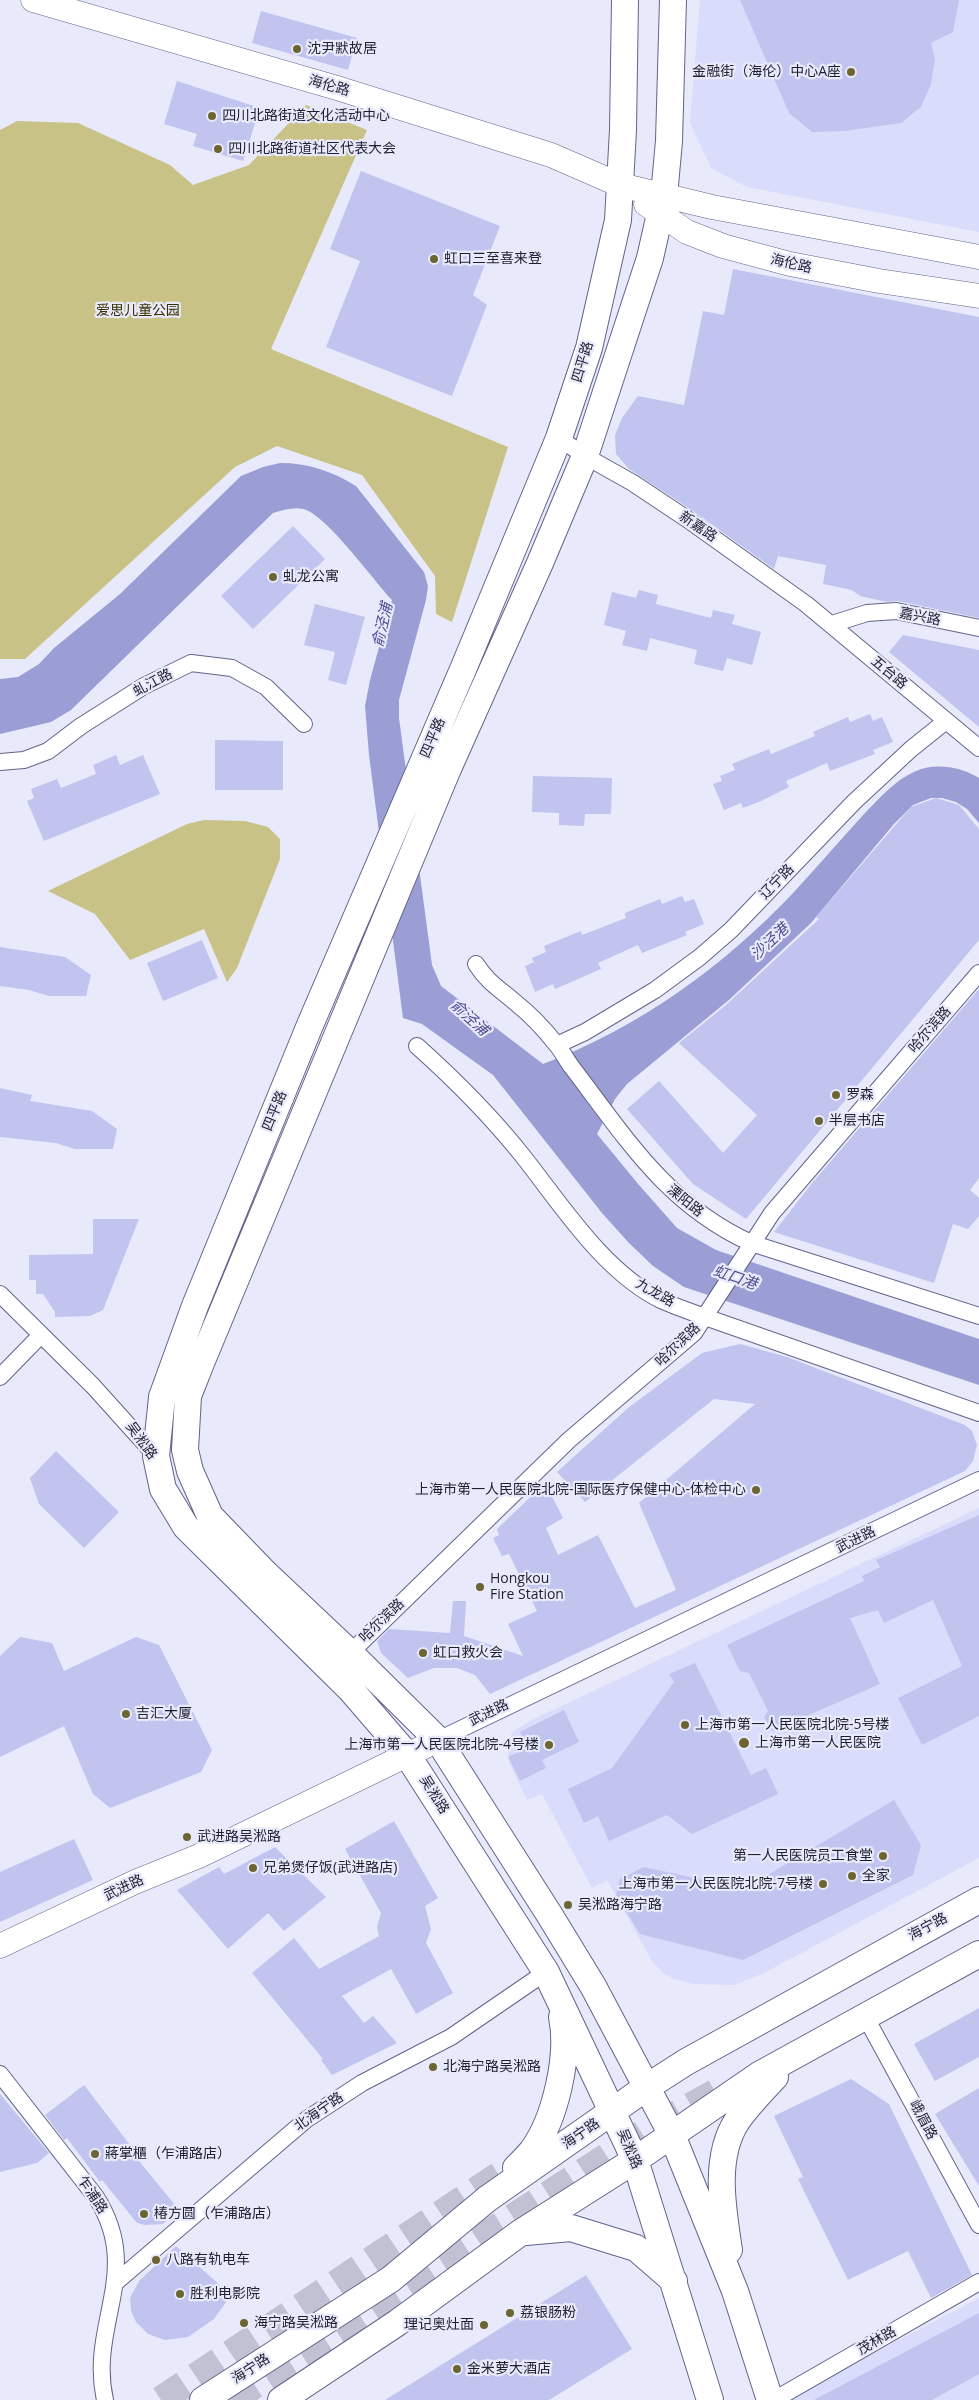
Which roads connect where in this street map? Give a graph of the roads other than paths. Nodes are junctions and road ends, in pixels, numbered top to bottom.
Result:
1 (33, 0) edge
2 (625, 0) edge
3 (673, 0) edge
4 (620, 185) junction
5 (662, 206) junction
6 (979, 257) edge
7 (979, 296) edge
8 (559, 438) junction
9 (585, 456) junction
10 (832, 624) junction
11 (979, 628) edge
12 (946, 721) junction
13 (304, 724) dead end
14 (979, 748) edge
15 (0, 762) edge
16 (476, 964) dead end
17 (979, 973) edge
18 (417, 1046) dead end
19 (560, 1051) junction
20 (747, 1249) junction
21 (0, 1294) edge
22 (979, 1316) edge
23 (706, 1317) junction
24 (41, 1335) junction
25 (0, 1377) edge
26 (979, 1413) edge
27 (156, 1456) junction
28 (979, 1480) edge
29 (350, 1653) junction
30 (438, 1740) junction
31 (408, 1756) junction
32 (979, 1900) edge
33 (0, 1946) edge
34 (979, 1954) edge
35 (551, 1981) junction
36 (865, 2016) junction
37 (804, 2050) junction
38 (0, 2074) edge
39 (647, 2087) junction
40 (613, 2112) junction
41 (672, 2135) junction
42 (635, 2160) junction
43 (487, 2199) junction
44 (979, 2225) edge
45 (520, 2233) junction
46 (674, 2281) junction
47 (979, 2282) edge
48 (115, 2283) junction
49 (735, 2291) junction
50 (709, 2398) edge
51 (105, 2400) edge
52 (203, 2400) edge
53 (281, 2400) edge
54 (770, 2400) edge
55 (774, 2400) edge

1 - 4 street, 海伦路
2 - 4 main road, 四平路
3 - 5 main road, 四平路
4 - 5 street, 海伦路
4 - 8 main road, 四平路
5 - 6 street, 海伦路
5 - 7 street, 海伦路
5 - 9 main road, 四平路
8 - 9 street, 新嘉路
8 - 27 main road, 四平路
9 - 10 street, 新嘉路
9 - 29 main road, 四平路
10 - 11 street, 嘉兴路
10 - 12 street, 五台路
12 - 14 street
12 - 19 street, 辽宁路
13 - 15 street, 虬江路
16 - 19 street, 溧阳路
17 - 20 street, 哈尔滨路
18 - 23 street, 九龙路
19 - 20 street, 溧阳路
20 - 22 street, 溧阳路
20 - 23 street, 哈尔滨路
21 - 24 street, 吴淞路
23 - 26 street, 九龙路
23 - 29 street, 哈尔滨路
24 - 25 street
24 - 27 street, 吴淞路
27 - 31 main road, 吴淞路
28 - 30 street, 武进路
29 - 30 main road
30 - 31 street, 武进路
30 - 39 main road
31 - 33 street, 武进路
31 - 35 main road, 吴淞路
32 - 39 main road, 海宁路
34 - 36 main road
35 - 40 main road, 吴淞路
35 - 43 main road
35 - 48 street, 北海宁路
36 - 37 main road
36 - 44 street, 峨眉路
37 - 41 main road
37 - 49 main road
38 - 48 street, 乍浦路
39 - 40 main road, 海宁路
39 - 41 main road
40 - 42 main road, 吴淞路
40 - 43 main road, 海宁路
41 - 42 main road
41 - 49 main road
42 - 45 main road
42 - 46 main road, 吴淞路
43 - 52 main road, 海宁路
45 - 46 main road
45 - 53 main road
46 - 50 main road, 吴淞路
47 - 55 street, 茂林路
48 - 51 street, 乍浦路
49 - 54 main road

